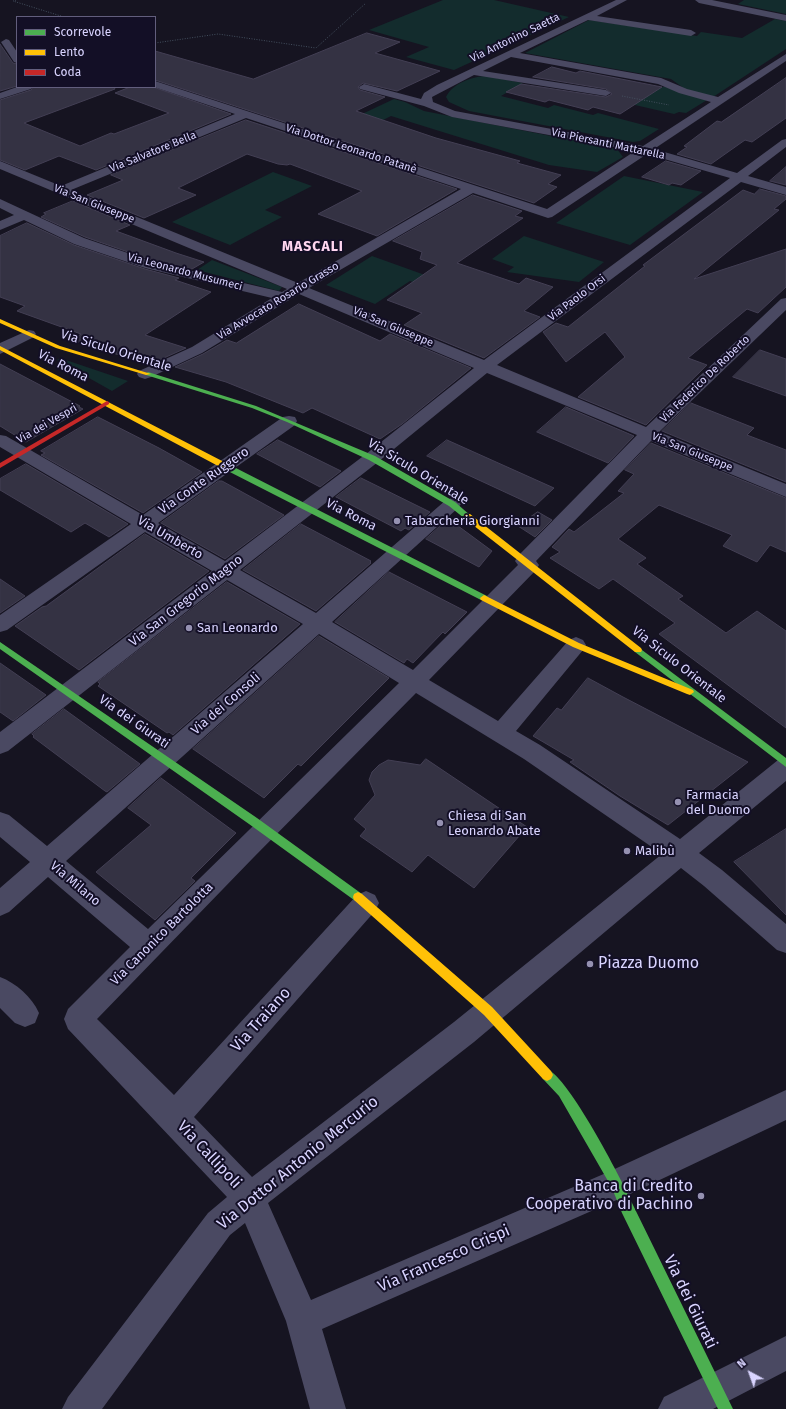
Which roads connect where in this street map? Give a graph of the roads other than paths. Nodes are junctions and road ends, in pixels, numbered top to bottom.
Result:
1 (623, 0) edge
2 (699, 0) edge
3 (734, 0) edge
4 (725, 5) junction
5 (587, 17) junction
6 (786, 18) edge
7 (691, 33) dead end
8 (6, 42) dead end
9 (510, 54) junction
10 (786, 57) edge
11 (16, 58) edge
12 (473, 72) junction
13 (156, 84) edge
14 (364, 87) dead end
15 (23, 88) edge
16 (3, 93) edge
17 (606, 93) road end
18 (719, 101) junction
19 (428, 104) junction
20 (245, 114) junction
21 (786, 142) edge
22 (646, 150) junction
23 (0, 165) edge
24 (738, 177) junction
25 (471, 189) junction
26 (61, 190) junction
27 (786, 191) edge
28 (0, 203) edge
29 (24, 215) junction
30 (0, 226) edge
31 (299, 288) junction
32 (284, 297) junction
33 (786, 302) edge
34 (0, 321) edge
35 (29, 334) junction
36 (0, 349) edge
37 (486, 366) junction
38 (145, 374) junction
39 (107, 403) junction
40 (289, 421) junction
41 (648, 434) junction
42 (0, 440) edge
43 (22, 453) junction
44 (372, 458) junction
45 (0, 466) edge
46 (226, 466) junction
47 (786, 491) edge
48 (452, 504) junction
49 (307, 507) junction
50 (144, 524) junction
51 (396, 553) junction
52 (527, 563) junction
53 (226, 571) junction
54 (493, 602) junction
55 (317, 623) junction
56 (0, 625) edge
57 (0, 645) edge
58 (576, 645) junction
59 (414, 675) junction
60 (68, 693) junction
61 (694, 694) junction
62 (506, 727) junction
63 (0, 745) edge
64 (164, 759) junction
65 (786, 763) edge
66 (786, 767) edge
67 (0, 822) edge
68 (259, 825) junction
69 (688, 847) junction
70 (48, 862) junction
71 (366, 902) junction
72 (0, 904) edge
73 (786, 941) edge
74 (150, 947) junction
75 (0, 990) edge
76 (488, 1011) junction
77 (25, 1013) dead end
78 (78, 1019) joint
79 (786, 1105) edge
80 (174, 1117) junction
81 (622, 1196) junction
82 (250, 1198) junction
83 (303, 1320) junction
84 (786, 1354) edge
85 (721, 1398) edge
86 (80, 1409) edge
87 (328, 1409) edge
88 (676, 1409) edge

1 - 5 street, Via Antonino Saetta
2 - 4 street
3 - 4 street
4 - 6 street
5 - 7 street
5 - 9 street, Via Antonino Saetta
8 - 11 street
9 - 12 street, Via Antonino Saetta
9 - 18 street
10 - 18 street
12 - 17 street
12 - 19 street, Via Antonino Saetta
13 - 20 street, Via Dottor Leonardo Patanè
14 - 19 street, Via Piersanti Mattarella
15 - 16 street
18 - 22 street
19 - 22 street, Via Piersanti Mattarella
20 - 25 street, Via Dottor Leonardo Patanè
20 - 26 street, Via Salvatore Bella
21 - 24 street, Via Paolo Orsi
22 - 24 street, Via Piersanti Mattarella
22 - 25 street, Via Dottor Leonardo Patanè
23 - 26 street, Via San Giuseppe
24 - 27 street, Via Piersanti Mattarella
24 - 37 street, Via Paolo Orsi
25 - 31 street, Via Avvocato Rosario Grasso
26 - 31 street, Via San Giuseppe
28 - 29 street, Via Leonardo Musumeci
29 - 30 street
29 - 32 street, Via Leonardo Musumeci
31 - 32 street, Via Avvocato Rosario Grasso
31 - 37 street, Via San Giuseppe
32 - 38 street, Via Avvocato Rosario Grasso
33 - 41 street, Via Federico De Roberto
34 - 35 street, Via Siculo Orientale
35 - 36 street
35 - 38 street, Via Siculo Orientale
36 - 39 street, Via Roma
37 - 41 street, Via San Giuseppe
37 - 44 street, Via Paolo Orsi
38 - 40 street, Via Siculo Orientale
39 - 43 street, Via dei Vespri
39 - 46 street, Via Roma
40 - 44 street, Via Siculo Orientale
40 - 46 street, Via Conte Ruggero
41 - 47 street, Via San Giuseppe
41 - 52 street, Via Federico De Roberto
42 - 43 street, Via Umberto
43 - 45 street, Via dei Vespri
43 - 50 street, Via Umberto
44 - 48 street, Via Siculo Orientale
44 - 49 street, Via San Gregorio Magno
46 - 49 street, Via Roma
46 - 50 street, Via Conte Ruggero
48 - 51 street, Via dei Consoli
48 - 52 street, Via Siculo Orientale
49 - 51 street, Via Roma
49 - 53 street, Via San Gregorio Magno
50 - 53 street, Via Umberto
50 - 56 street, Via Conte Ruggero
51 - 54 street, Via Roma
51 - 55 street, Via dei Consoli
52 - 54 street, Via Federico De Roberto
52 - 61 street, Via Siculo Orientale
53 - 55 street, Via Umberto
53 - 60 street, Via San Gregorio Magno
54 - 58 street, Via Roma
54 - 59 street
55 - 59 street, Via Umberto
55 - 64 street, Via dei Consoli
57 - 60 street, Via dei Giurati
58 - 61 street, Via Roma
58 - 62 street
59 - 62 street, Via Umberto
59 - 68 street, Via Canonico Bartolotta
60 - 63 street, Via San Gregorio Magno
60 - 64 street, Via dei Giurati
61 - 65 street, Via Siculo Orientale
62 - 69 street, Via Umberto
64 - 68 street, Via dei Giurati
64 - 70 street, Via dei Consoli
66 - 69 street
67 - 70 street, Via Milano
68 - 71 street, Via dei Giurati
68 - 74 street, Via Canonico Bartolotta
69 - 73 street, Via Umberto
69 - 76 street, Via Dottor Antonio Mercurio
70 - 72 street, Via dei Consoli
70 - 74 street, Via Milano
71 - 76 street, Via dei Giurati
71 - 80 street, Via Traiano
74 - 78 street, Via Canonico Bartolotta
75 - 77 street
76 - 81 street, Via dei Giurati
76 - 82 street, Via Dottor Antonio Mercurio
78 - 80 street, Via Callipoli
79 - 81 street, Via Francesco Crispi
80 - 82 street, Via Callipoli
81 - 83 street, Via Francesco Crispi
81 - 85 street, Via dei Giurati
82 - 83 street, Via Callipoli
82 - 86 street, Via Dottor Antonio Mercurio
83 - 87 street, Via Callipoli
84 - 85 street
85 - 88 street

